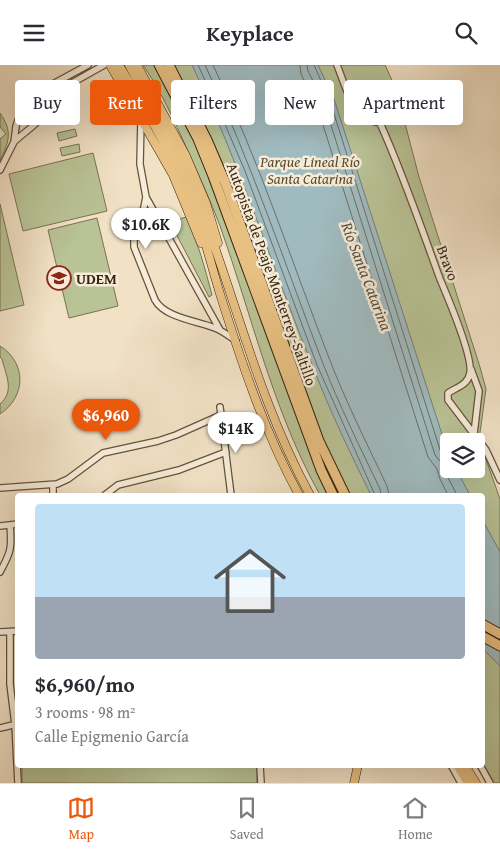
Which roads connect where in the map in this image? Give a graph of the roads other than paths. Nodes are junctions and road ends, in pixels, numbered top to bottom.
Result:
1 (88, 65) edge
2 (104, 65) edge
3 (110, 65) edge
4 (119, 65) edge
5 (129, 65) edge
6 (136, 65) edge
7 (159, 65) edge
8 (169, 65) edge
9 (337, 65) edge
10 (119, 80) edge
11 (141, 125) edge
12 (145, 125) edge
13 (14, 142) junction
14 (0, 170) edge
15 (146, 197) junction
16 (210, 246) junction
17 (220, 260) junction
18 (212, 265) junction
19 (220, 329) junction
20 (236, 341) junction
21 (470, 364) junction
22 (220, 407) dead end
23 (221, 415) junction
24 (473, 433) edge
25 (474, 433) edge
26 (485, 451) edge
27 (226, 453) junction
28 (500, 480) edge
29 (53, 485) junction
30 (0, 488) edge
31 (53, 493) edge
32 (108, 493) edge
33 (231, 493) edge
34 (298, 493) edge
35 (309, 493) edge
36 (332, 493) edge
37 (344, 493) edge
38 (15, 524) edge
39 (10, 525) junction
40 (0, 526) edge
41 (0, 572) edge
42 (485, 626) edge
43 (0, 631) edge
44 (10, 631) junction
45 (15, 631) edge
46 (500, 634) edge
47 (485, 638) edge
48 (500, 646) edge
49 (15, 717) edge
50 (15, 724) edge
51 (0, 728) edge
52 (17, 768) edge
53 (260, 768) edge
54 (357, 768) edge
55 (453, 768) edge
56 (459, 768) edge
57 (467, 768) edge
58 (482, 768) edge
59 (18, 783) edge
60 (261, 783) edge
61 (354, 783) edge
62 (461, 783) edge
63 (468, 783) edge
64 (476, 783) edge
65 (490, 783) edge

1 - 13 street
2 - 13 street
3 - 10 main road
4 - 16 main road
5 - 16 main road
6 - 17 main road
7 - 36 highway, Autopista de Peaje Monterrey-Saltillo
8 - 37 highway, Autopista de Peaje Monterrey-Saltillo
9 - 21 street, Bravo
11 - 15 street
12 - 18 main road
13 - 14 street
15 - 19 street
15 - 19 street
16 - 17 main road
16 - 18 main road
17 - 35 main road
18 - 20 main road
19 - 20 street
20 - 34 main road
21 - 24 street
21 - 25 street
22 - 23 street
23 - 27 street
23 - 29 street
26 - 28 street
27 - 32 street
27 - 33 street
29 - 30 street
29 - 31 street
38 - 39 street
39 - 40 street
39 - 41 street
42 - 46 highway
43 - 44 street
44 - 45 street
44 - 49 street
47 - 48 highway
50 - 51 street
52 - 59 street
53 - 60 street
54 - 61 main road
55 - 62 street
56 - 63 main road
57 - 64 main road
58 - 65 street

